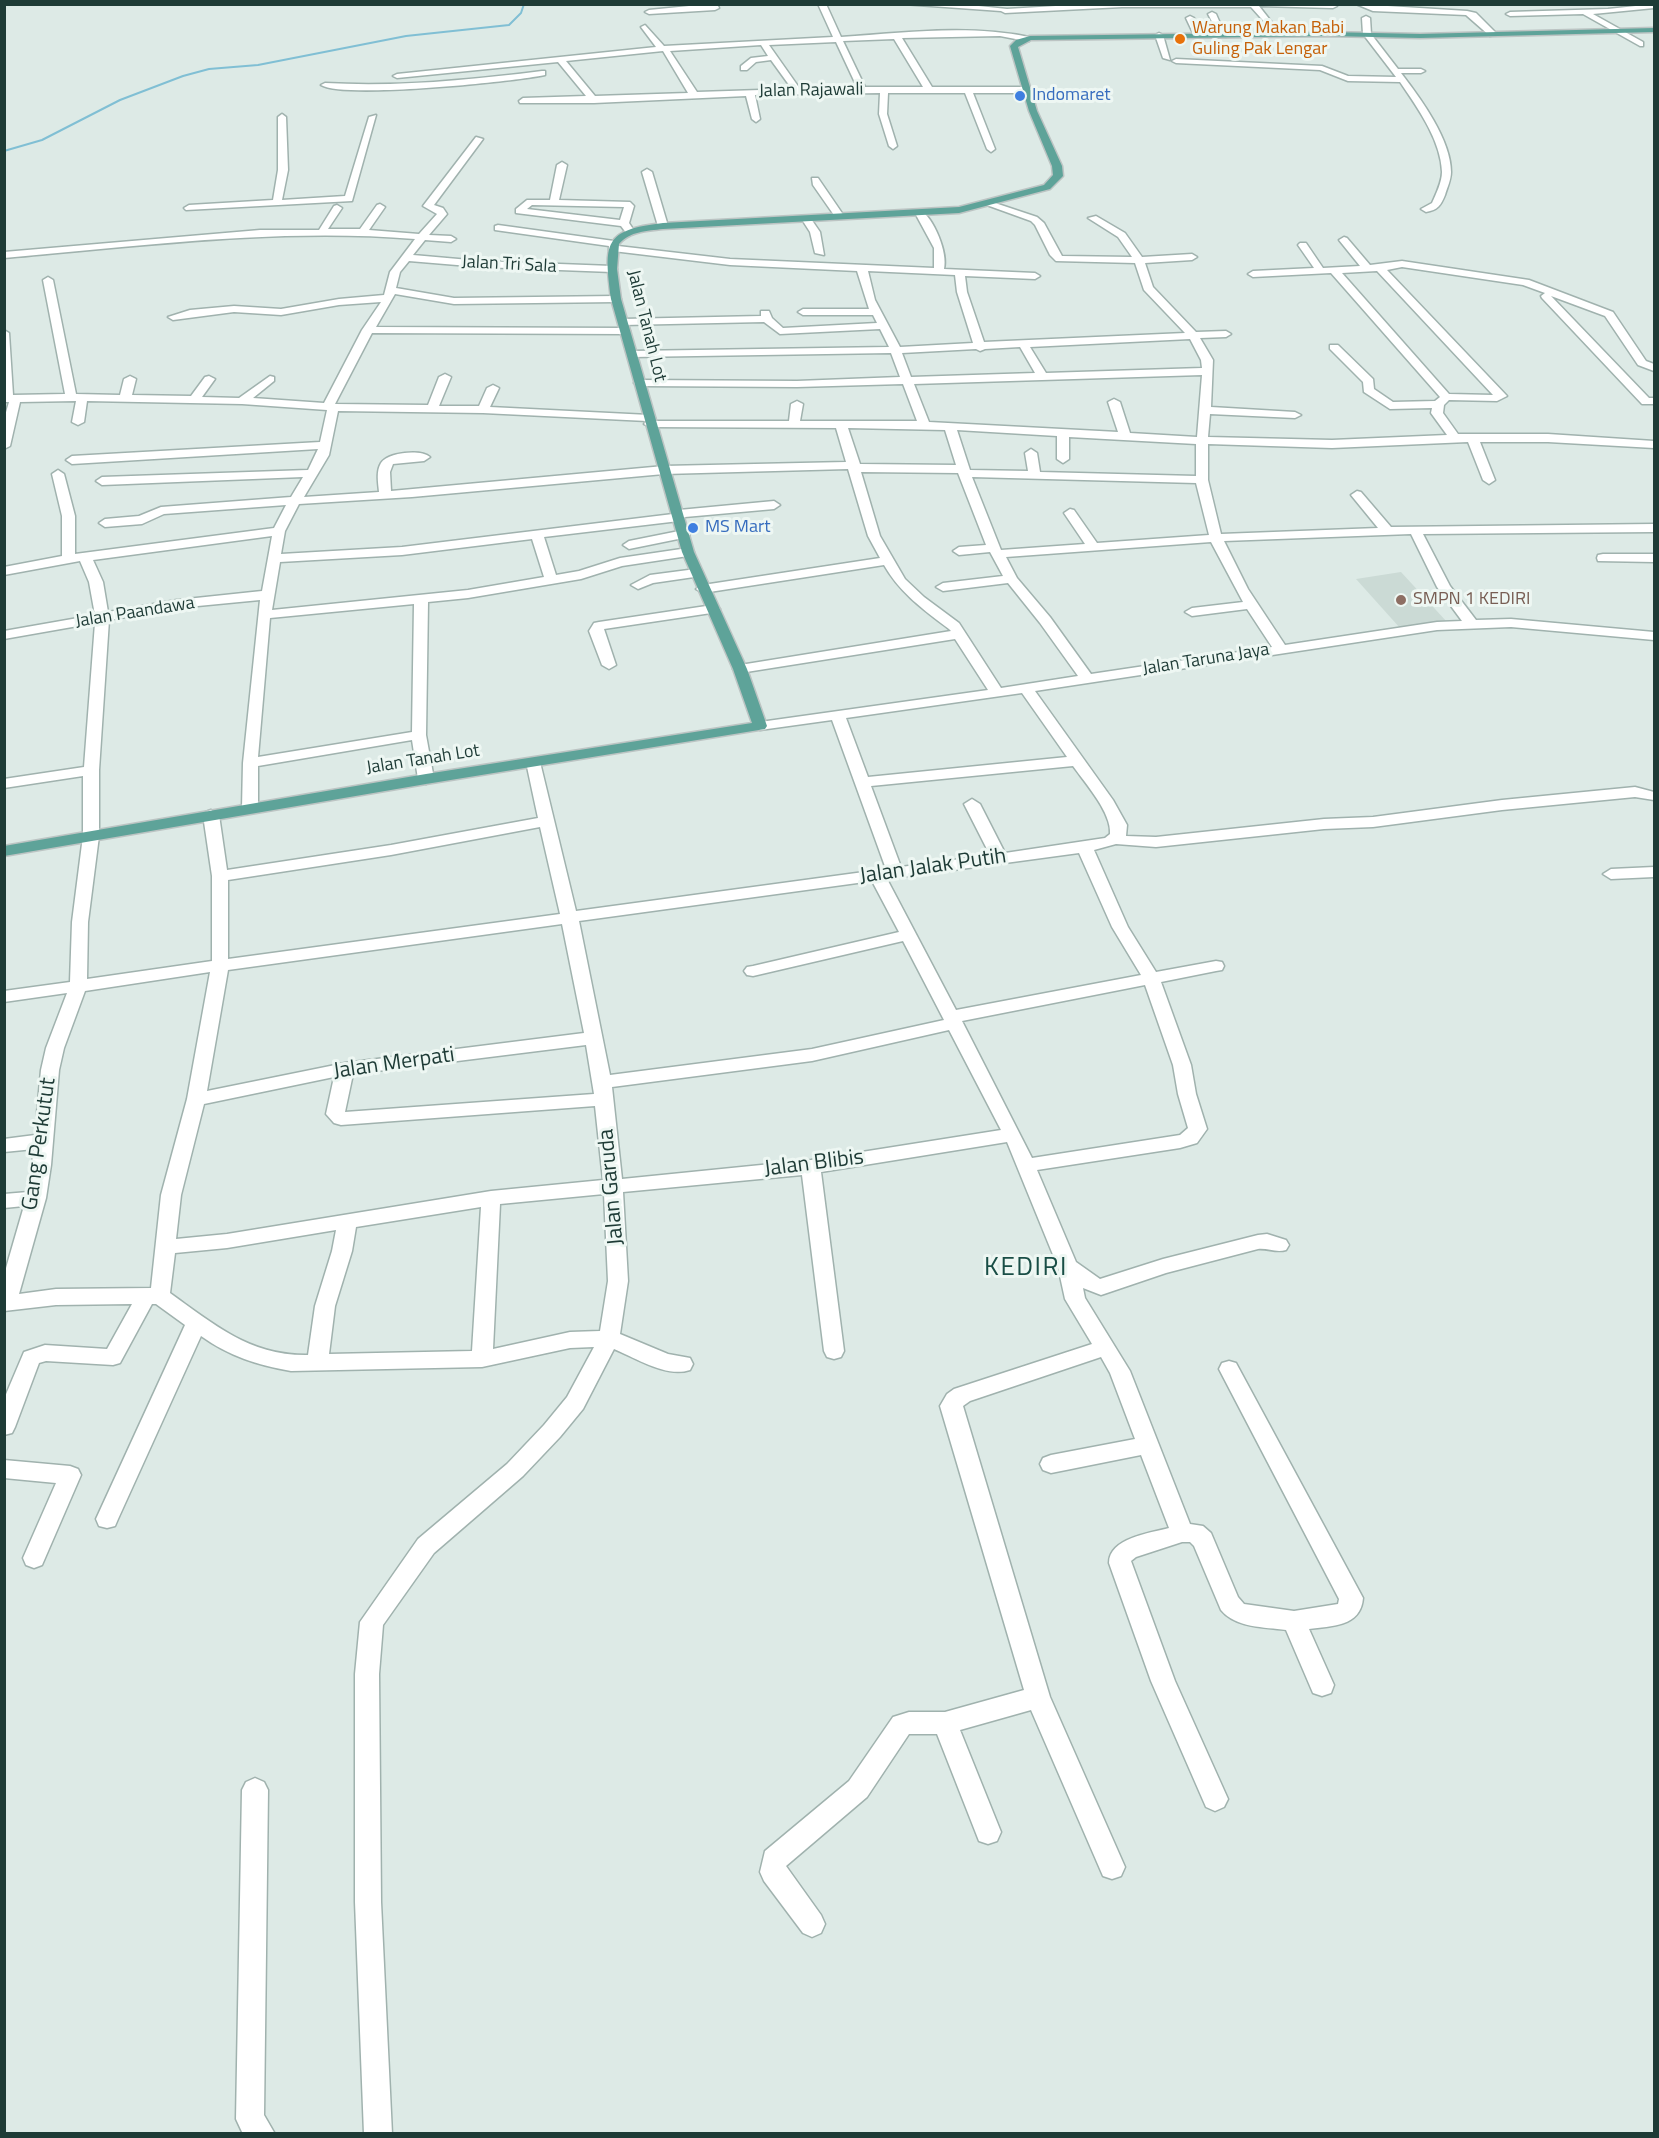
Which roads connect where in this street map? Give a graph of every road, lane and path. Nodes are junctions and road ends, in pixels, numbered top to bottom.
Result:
1 (712, 4) edge
2 (822, 4) edge
3 (906, 4) edge
4 (1359, 4) edge
5 (1569, 4) edge
6 (1254, 5) edge
7 (1265, 5) edge
8 (1301, 5) edge
9 (1333, 6) dead end
10 (1654, 6) edge
11 (1379, 7) edge
12 (1414, 7) edge
13 (1426, 7) edge
14 (1006, 10) edge
15 (649, 12) dead end
16 (1583, 12) junction
17 (1212, 14) dead end
18 (1510, 14) dead end
19 (1190, 18) dead end
20 (1366, 18) dead end
21 (645, 27) dead end
22 (1654, 30) edge
23 (1621, 31) junction
24 (1223, 34) junction
25 (1277, 34) junction
26 (1367, 34) junction
27 (1493, 34) junction
28 (896, 35) junction
29 (1159, 35) junction
30 (1198, 35) junction
31 (838, 38) junction
32 (1026, 39) junction
33 (765, 40) junction
34 (1640, 44) dead end
35 (663, 49) junction
36 (775, 57) junction
37 (561, 60) junction
38 (744, 68) dead end
39 (568, 70) junction
40 (558, 71) dead end
41 (1394, 71) junction
42 (1421, 71) dead end
43 (548, 72) dead end
44 (397, 76) dead end
45 (1400, 80) junction
46 (325, 85) dead end
47 (862, 90) junction
48 (884, 90) junction
49 (929, 90) junction
50 (968, 90) junction
51 (1028, 90) junction
52 (798, 91) junction
53 (750, 93) junction
54 (694, 95) junction
55 (594, 100) junction
56 (523, 101) dead end
57 (282, 117) dead end
58 (373, 117) dead end
59 (756, 119) dead end
60 (479, 139) dead end
61 (893, 146) dead end
62 (991, 149) dead end
63 (562, 165) dead end
64 (647, 172) dead end
65 (815, 180) dead end
66 (277, 202) junction
67 (554, 202) junction
68 (989, 204) junction
69 (380, 207) dead end
70 (189, 208) dead end
71 (337, 208) dead end
72 (1426, 209) dead end
73 (920, 213) junction
74 (838, 216) junction
75 (303, 217) junction
76 (806, 218) junction
77 (1093, 218) dead end
78 (663, 226) junction
79 (627, 227) junction
80 (322, 232) junction
81 (363, 232) junction
82 (499, 233) dead end
83 (422, 237) junction
84 (1344, 240) dead end
85 (1303, 246) dead end
86 (613, 247) junction
87 (820, 253) dead end
88 (4, 255) edge
89 (1192, 257) dead end
90 (407, 258) junction
91 (1138, 260) junction
92 (444, 262) junction
93 (1367, 268) junction
94 (1380, 268) junction
95 (612, 269) junction
96 (862, 269) junction
97 (1320, 270) junction
98 (1334, 270) junction
99 (938, 272) junction
100 (960, 274) junction
101 (1253, 274) dead end
102 (1035, 276) dead end
103 (48, 280) dead end
104 (389, 294) junction
105 (1546, 296) dead end
106 (616, 299) junction
107 (539, 308) junction
108 (803, 312) dead end
109 (876, 312) junction
110 (172, 317) dead end
111 (624, 326) junction
112 (884, 326) junction
113 (367, 330) junction
114 (4, 333) edge
115 (1226, 334) dead end
116 (1193, 335) junction
117 (1024, 345) junction
118 (1334, 347) dead end
119 (980, 348) junction
120 (896, 350) junction
121 (632, 354) junction
122 (1654, 368) edge
123 (1208, 371) junction
124 (445, 376) dead end
125 (1042, 376) junction
126 (130, 379) dead end
127 (209, 379) dead end
128 (270, 379) dead end
129 (905, 380) junction
130 (640, 383) junction
131 (494, 388) dead end
132 (76, 397) junction
133 (125, 398) junction
134 (9, 399) edge
135 (194, 400) junction
136 (242, 401) junction
137 (1442, 401) junction
138 (1654, 401) edge
139 (1114, 402) dead end
140 (797, 404) dead end
141 (331, 407) junction
142 (432, 409) junction
143 (483, 410) junction
144 (1206, 410) junction
145 (1295, 415) dead end
146 (649, 421) junction
147 (78, 422) dead end
148 (794, 424) junction
149 (841, 424) junction
150 (924, 425) junction
151 (950, 426) junction
152 (1640, 427) dead end
153 (1063, 433) junction
154 (1125, 436) junction
155 (1455, 438) junction
156 (1473, 438) junction
157 (1202, 440) junction
158 (326, 445) junction
159 (1652, 445) edge
160 (4, 446) edge
161 (1031, 453) dead end
162 (424, 457) dead end
163 (1063, 459) dead end
164 (72, 460) dead end
165 (854, 466) junction
166 (664, 470) junction
167 (964, 471) junction
168 (312, 473) junction
169 (58, 474) dead end
170 (1034, 474) junction
171 (1202, 480) junction
172 (1489, 480) dead end
173 (102, 481) dead end
174 (385, 494) junction
175 (1357, 495) dead end
176 (294, 502) junction
177 (774, 506) dead end
178 (1070, 513) dead end
179 (679, 516) junction
180 (105, 523) dead end
181 (1654, 528) edge
182 (1415, 530) junction
183 (279, 531) junction
184 (1387, 531) junction
185 (536, 533) junction
186 (684, 534) junction
187 (1214, 538) junction
188 (629, 545) dead end
189 (1093, 546) junction
190 (959, 551) dead end
191 (996, 551) junction
192 (688, 552) junction
193 (84, 557) junction
194 (274, 558) junction
195 (1604, 558) dead end
196 (1654, 558) edge
197 (68, 559) junction
198 (888, 561) junction
199 (4, 571) edge
200 (696, 573) junction
201 (1011, 579) junction
202 (551, 580) junction
203 (638, 585) dead end
204 (943, 587) dead end
205 (703, 589) junction
206 (266, 595) junction
207 (421, 601) junction
208 (1251, 605) junction
209 (712, 609) junction
210 (1192, 612) dead end
211 (264, 615) junction
212 (102, 617) junction
213 (1471, 623) junction
214 (959, 634) junction
215 (4, 635) edge
216 (1654, 636) edge
217 (1280, 648) junction
218 (609, 665) dead end
219 (740, 669) junction
220 (1086, 678) junction
221 (1026, 689) junction
222 (997, 693) junction
223 (838, 716) junction
224 (760, 726) junction
225 (419, 735) junction
226 (1077, 761) junction
227 (533, 762) junction
228 (250, 763) junction
229 (91, 770) junction
230 (426, 779) junction
231 (861, 782) junction
232 (4, 783) edge
233 (1654, 796) edge
234 (972, 804) dead end
235 (250, 808) junction
236 (211, 815) junction
237 (548, 821) junction
238 (91, 836) junction
239 (1114, 839) junction
240 (1085, 847) junction
241 (4, 851) edge
242 (999, 857) junction
243 (1654, 872) edge
244 (886, 873) junction
245 (1611, 874) dead end
246 (220, 876) junction
247 (570, 918) junction
248 (909, 935) junction
249 (220, 965) junction
250 (1216, 966) dead end
251 (753, 971) dead end
252 (1151, 977) junction
253 (78, 986) junction
254 (4, 997) edge
255 (953, 1020) junction
256 (594, 1038) junction
257 (345, 1069) junction
258 (603, 1090) junction
259 (196, 1099) junction
260 (1013, 1135) junction
261 (43, 1141) junction
262 (4, 1146) edge
263 (1027, 1165) junction
264 (811, 1167) junction
265 (613, 1186) junction
266 (36, 1198) junction
267 (491, 1198) junction
268 (4, 1201) edge
269 (347, 1222) junction
270 (1279, 1245) dead end
271 (164, 1247) junction
272 (1071, 1270) junction
273 (153, 1297) junction
274 (6, 1303) edge
275 (197, 1322) junction
276 (609, 1338) junction
277 (1104, 1348) junction
278 (834, 1352) dead end
279 (482, 1359) junction
280 (317, 1363) junction
281 (683, 1364) dead end
282 (1228, 1369) dead end
283 (4, 1427) edge
284 (1148, 1445) junction
285 (1051, 1464) dead end
286 (4, 1468) edge
287 (107, 1519) dead end
288 (1182, 1533) junction
289 (34, 1558) dead end
290 (1294, 1621) junction
291 (1322, 1686) dead end
292 (1038, 1697) junction
293 (945, 1723) junction
294 (255, 1790) dead end
295 (1215, 1798) dead end
296 (988, 1832) dead end
297 (1112, 1867) dead end
298 (812, 1924) dead end
299 (261, 2133) edge
300 (378, 2133) edge

1 - 15 street
2 - 31 street
3 - 14 street
4 - 11 street
5 - 16 street
6 - 7 street
6 - 14 street
6 - 25 street
7 - 8 street
8 - 9 street
10 - 16 street
11 - 12 street
12 - 13 street
13 - 27 street
16 - 18 street
16 - 23 street
17 - 24 street
19 - 30 street
20 - 26 street
21 - 35 street
22 - 23 main road
23 - 27 main road
23 - 34 street
24 - 25 main road
24 - 30 main road
25 - 26 main road
26 - 27 main road
26 - 41 street
28 - 31 street
28 - 32 street
28 - 49 street
29 - 30 main road
29 - 32 main road
29 - 45 street
31 - 33 street
31 - 47 street
32 - 51 main road, Jalan Tanah Lot
33 - 35 street
33 - 36 street
35 - 37 street
35 - 54 street
36 - 38 street
36 - 52 street
37 - 39 street
37 - 44 street
39 - 40 street
39 - 55 street
41 - 42 street
41 - 45 street
43 - 46 street
45 - 72 street
47 - 48 street, Jalan Rajawali
47 - 52 street, Jalan Rajawali
48 - 49 street, Jalan Rajawali
48 - 61 street
49 - 50 street, Jalan Rajawali
50 - 51 street, Jalan Rajawali
50 - 62 street
51 - 68 main road, Jalan Tanah Lot
52 - 53 street, Jalan Rajawali
53 - 54 street, Jalan Rajawali
53 - 59 street
54 - 55 street, Jalan Rajawali
55 - 56 street, Jalan Rajawali
57 - 66 street
58 - 75 street
60 - 83 street
63 - 67 street
64 - 78 street
65 - 74 street
66 - 70 street
66 - 75 street
67 - 79 street
67 - 79 street
68 - 73 main road, Jalan Tanah Lot
68 - 91 street
69 - 81 street
71 - 80 street
73 - 74 main road, Jalan Tanah Lot
73 - 99 street
74 - 76 main road, Jalan Tanah Lot
75 - 80 street
75 - 88 street
76 - 78 main road, Jalan Tanah Lot
76 - 87 street
77 - 91 street
78 - 79 main road, Jalan Tanah Lot
79 - 86 main road, Jalan Tanah Lot
80 - 81 street
81 - 83 street
82 - 86 street
83 - 90 street
83 - 92 street
84 - 93 street
85 - 97 street
86 - 95 main road, Jalan Tanah Lot
86 - 96 street
89 - 91 street
90 - 92 street, Jalan Tri Sala
90 - 104 street
91 - 116 street
92 - 95 street, Jalan Tri Sala
93 - 94 street
93 - 98 street
94 - 122 street
94 - 137 street
95 - 106 main road, Jalan Tanah Lot
96 - 99 street
96 - 109 street
97 - 98 street
97 - 101 street
98 - 137 street
99 - 100 street
100 - 102 street
100 - 119 street
103 - 132 street
104 - 107 street
104 - 110 street
104 - 113 street
105 - 138 street
106 - 107 street
106 - 111 main road, Jalan Tanah Lot
107 - 111 street
107 - 113 street
108 - 109 street
109 - 112 street
111 - 112 street
111 - 121 main road, Jalan Tanah Lot
112 - 120 street
113 - 141 street
114 - 134 street
115 - 116 street
116 - 117 street
116 - 123 street
117 - 119 street
117 - 125 street
118 - 137 street
119 - 120 street
120 - 121 street
120 - 129 street
121 - 130 main road, Jalan Tanah Lot
123 - 125 street
123 - 144 street
124 - 142 street
125 - 129 street
126 - 133 street
127 - 135 street
128 - 136 street
129 - 130 street
129 - 150 street
130 - 146 main road, Jalan Tanah Lot
131 - 143 street
132 - 133 street
132 - 134 street
132 - 147 street
133 - 135 street
134 - 160 street
135 - 136 street
136 - 141 street
137 - 155 street
139 - 154 street
140 - 148 street
141 - 142 street
141 - 158 street
142 - 143 street
143 - 146 street
144 - 145 street
144 - 157 street
146 - 148 street
146 - 166 main road, Jalan Tanah Lot
148 - 149 street
149 - 150 street
149 - 165 street
150 - 151 street
151 - 153 street
151 - 167 street
152 - 159 street
153 - 154 street
153 - 163 street
154 - 157 street
155 - 156 street
155 - 157 street
156 - 159 street
156 - 172 street
157 - 171 street
158 - 164 street
158 - 168 street
161 - 170 street
162 - 174 street
165 - 166 street
165 - 167 street
165 - 198 street
166 - 174 street
166 - 179 main road, Jalan Tanah Lot
167 - 170 street
167 - 191 street
168 - 173 street
168 - 176 street
169 - 197 street
170 - 171 street
171 - 187 street
174 - 176 street
175 - 184 street
176 - 180 street
176 - 183 street
177 - 179 street
178 - 189 street
179 - 185 street
179 - 186 main road, Jalan Tanah Lot
181 - 182 street
182 - 184 street
182 - 213 street
183 - 193 street
183 - 194 street
184 - 187 street
185 - 194 street
185 - 202 street
186 - 188 street
186 - 192 main road, Jalan Tanah Lot
187 - 189 street
187 - 208 street
189 - 191 street
190 - 191 street
191 - 201 street
192 - 200 main road, Jalan Tanah Lot
192 - 202 street
193 - 197 street
193 - 212 street, Gang Perkutut
194 - 206 street
195 - 196 street
197 - 199 street
198 - 205 street
198 - 214 street
200 - 203 street
200 - 205 main road, Jalan Tanah Lot
201 - 204 street
201 - 220 street
202 - 207 street
205 - 209 main road, Jalan Tanah Lot
206 - 211 street
206 - 212 street, Jalan Paandawa
207 - 211 street
207 - 225 street
208 - 210 street
208 - 217 street
209 - 218 street
209 - 219 main road, Jalan Tanah Lot
211 - 228 street
212 - 215 street, Jalan Paandawa
212 - 229 street, Gang Perkutut
213 - 216 street, Jalan Taruna Jaya
213 - 217 street, Jalan Taruna Jaya
214 - 219 street
214 - 222 street
217 - 220 street, Jalan Taruna Jaya
219 - 224 main road, Jalan Tanah Lot
220 - 221 street, Jalan Taruna Jaya
221 - 222 street, Jalan Taruna Jaya
221 - 226 street
222 - 223 street, Jalan Taruna Jaya
223 - 224 street, Jalan Taruna Jaya
223 - 231 street
224 - 227 main road, Jalan Tanah Lot
225 - 228 street
225 - 230 street
226 - 231 street
226 - 239 street
227 - 230 main road, Jalan Tanah Lot
227 - 237 street, Jalan Garuda
228 - 235 street
229 - 232 street
229 - 238 street, Gang Perkutut
230 - 235 main road, Jalan Tanah Lot
231 - 244 street
233 - 239 street
234 - 242 street
235 - 236 main road, Jalan Tanah Lot
236 - 238 main road, Jalan Tanah Lot
236 - 246 street
237 - 246 street
237 - 247 street, Jalan Garuda
238 - 241 main road, Jalan Tanah Lot
238 - 253 street, Gang Perkutut
239 - 240 street, Jalan Jalak Putih
240 - 242 street, Jalan Jalak Putih
240 - 252 street
242 - 244 street, Jalan Jalak Putih
243 - 245 street
244 - 247 street, Jalan Jalak Putih
244 - 248 street
246 - 249 street
247 - 249 street, Jalan Jalak Putih
247 - 256 street, Jalan Garuda
248 - 251 street
248 - 255 street
249 - 253 street, Jalan Jalak Putih
249 - 259 street
250 - 252 street
252 - 255 street
252 - 263 street
253 - 254 street, Jalan Jalak Putih
253 - 261 street, Gang Perkutut
255 - 258 street
255 - 260 street
256 - 257 street, Jalan Merpati
256 - 258 street, Jalan Garuda
257 - 258 street
257 - 259 street, Jalan Merpati
258 - 265 street, Jalan Garuda
259 - 271 street
260 - 263 street
260 - 264 street, Jalan Blibis
261 - 262 street
261 - 266 street, Gang Perkutut
263 - 272 street
264 - 265 street, Jalan Blibis
264 - 278 street
265 - 267 street, Jalan Blibis
265 - 276 street, Jalan Garuda
266 - 268 street
266 - 274 street, Gang Perkutut
267 - 269 street, Jalan Blibis
267 - 279 street
269 - 271 street, Jalan Blibis
269 - 280 street
270 - 272 street
271 - 273 street
272 - 277 street
273 - 274 street
273 - 275 street
273 - 283 street
275 - 280 street
275 - 287 street
276 - 279 street
276 - 281 street
276 - 300 street, Jalan Garuda
277 - 284 street
277 - 292 street
279 - 280 street
282 - 290 street
284 - 285 street
284 - 288 street
286 - 289 street
288 - 290 street
288 - 295 street
290 - 291 street
292 - 293 street
292 - 297 street
293 - 296 street
293 - 298 street
294 - 299 street

